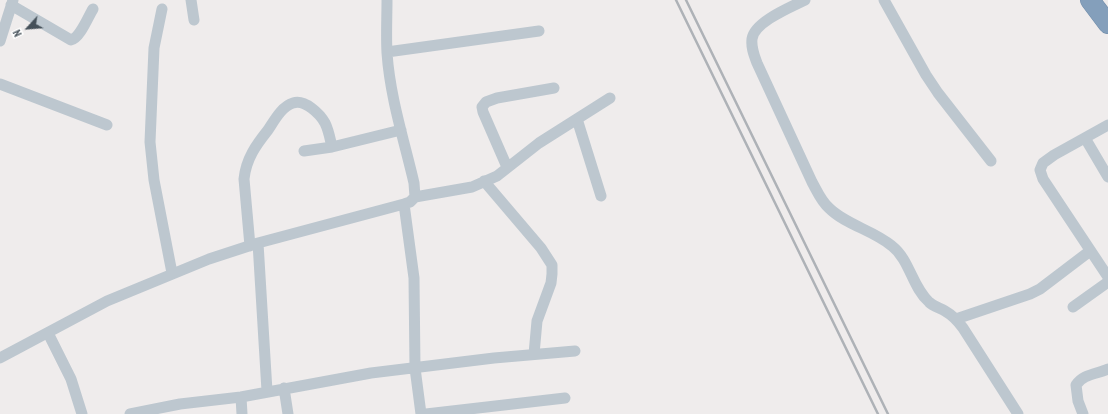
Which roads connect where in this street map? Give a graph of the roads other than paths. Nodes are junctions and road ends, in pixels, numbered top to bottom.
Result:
1 (191, 0) edge
2 (387, 0) edge
3 (806, 0) edge
4 (884, 0) edge
5 (1090, 0) edge
6 (1101, 0) edge
7 (12, 2) edge
8 (93, 9) dead end
9 (162, 9) dead end
10 (1108, 9) edge
11 (194, 20) dead end
12 (1108, 24) edge
13 (539, 31) dead end
14 (0, 41) edge
15 (387, 52) junction
16 (0, 84) edge
17 (554, 88) dead end
18 (610, 98) dead end
19 (577, 119) junction
20 (106, 125) dead end
21 (1108, 125) edge
22 (401, 130) junction
23 (1085, 138) junction
24 (332, 147) junction
25 (304, 151) dead end
26 (991, 161) dead end
27 (507, 167) junction
28 (1108, 177) edge
29 (484, 181) junction
30 (601, 196) dead end
31 (415, 197) junction
32 (404, 204) junction
33 (254, 245) junction
34 (1090, 251) junction
35 (172, 273) junction
36 (1108, 278) edge
37 (1108, 282) edge
38 (1073, 307) dead end
39 (956, 319) junction
40 (48, 333) junction
41 (575, 351) dead end
42 (534, 354) junction
43 (0, 358) edge
44 (416, 368) junction
45 (1108, 369) edge
46 (284, 388) junction
47 (267, 392) junction
48 (241, 396) junction
49 (565, 398) dead end
50 (82, 414) edge
51 (130, 414) edge
52 (242, 414) edge
53 (288, 414) edge
54 (421, 414) edge
55 (426, 414) edge
56 (1018, 414) edge
57 (1083, 414) edge

1 - 11 street
2 - 15 street
3 - 39 street
4 - 26 street
5 - 12 highway
6 - 10 highway
7 - 8 street
7 - 14 street
9 - 35 street
13 - 15 street
15 - 22 street
16 - 20 street
17 - 27 street
18 - 19 street
19 - 27 street
19 - 30 street
21 - 23 street
22 - 24 street
22 - 31 street
23 - 28 street
23 - 34 street
24 - 25 street
24 - 33 street
27 - 29 street
29 - 31 street
29 - 42 street
31 - 32 street
32 - 33 street
32 - 44 street
33 - 35 street
33 - 47 street
34 - 36 street
34 - 39 street
35 - 40 street
37 - 38 street
39 - 56 street
40 - 43 street
40 - 50 street
41 - 42 street
42 - 44 street
44 - 46 street
44 - 54 street
45 - 57 street
46 - 47 street
46 - 53 street
47 - 48 street
48 - 51 street
48 - 52 street
49 - 55 street

